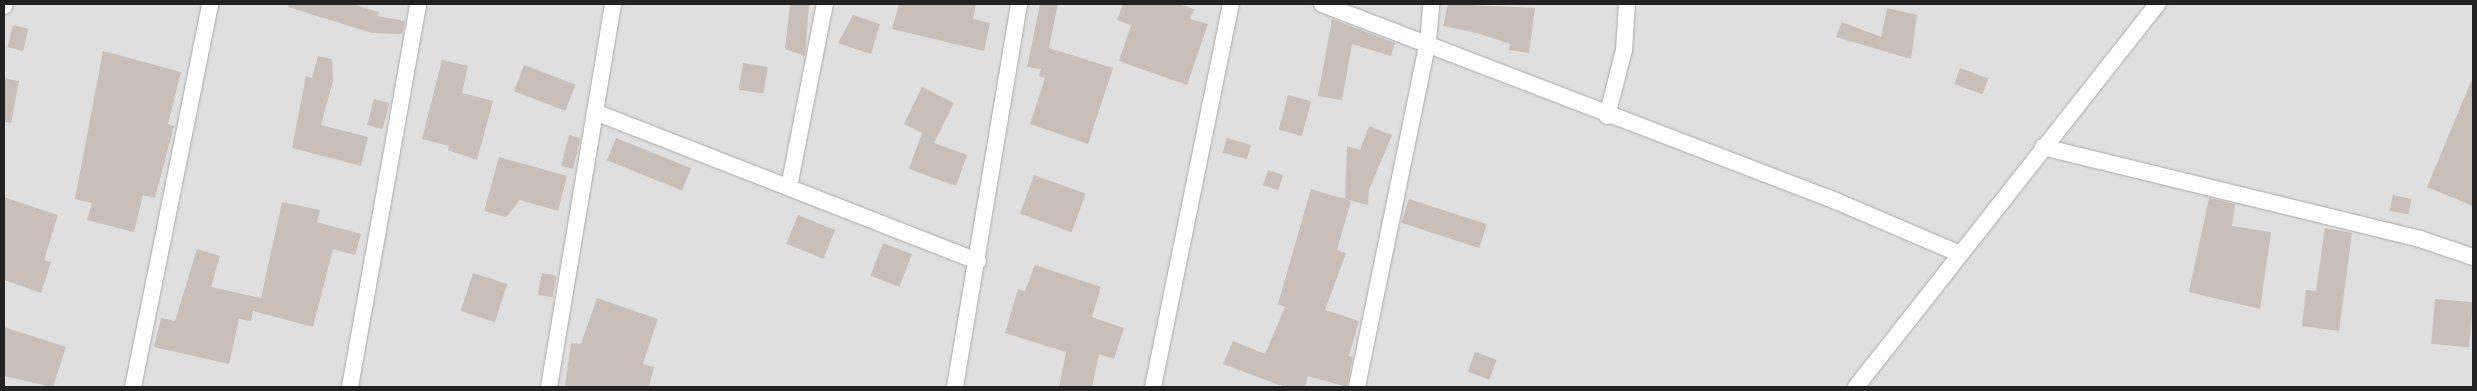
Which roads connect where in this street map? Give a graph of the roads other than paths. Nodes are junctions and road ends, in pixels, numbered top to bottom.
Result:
1 (210, 4) edge
2 (418, 4) edge
3 (613, 4) edge
4 (825, 4) edge
5 (1019, 4) edge
6 (1231, 4) edge
7 (1322, 4) edge
8 (1431, 4) edge
9 (1627, 4) edge
10 (2157, 4) edge
11 (1428, 42) junction
12 (595, 112) junction
13 (1607, 116) junction
14 (2043, 147) junction
15 (789, 187) junction
16 (1958, 253) junction
17 (2473, 257) edge
18 (978, 261) junction
19 (133, 387) edge
20 (350, 387) edge
21 (549, 387) edge
22 (954, 387) edge
23 (1153, 387) edge
24 (1357, 387) edge
25 (1856, 387) edge

1 - 19 street
2 - 20 street
3 - 12 street
4 - 15 street
5 - 18 street
6 - 23 street
7 - 11 street
8 - 11 street
9 - 13 street
10 - 14 street
11 - 13 street
11 - 24 street
12 - 15 street
12 - 21 street
13 - 16 street
14 - 16 street
14 - 17 street
15 - 18 street
16 - 25 street
18 - 22 street

